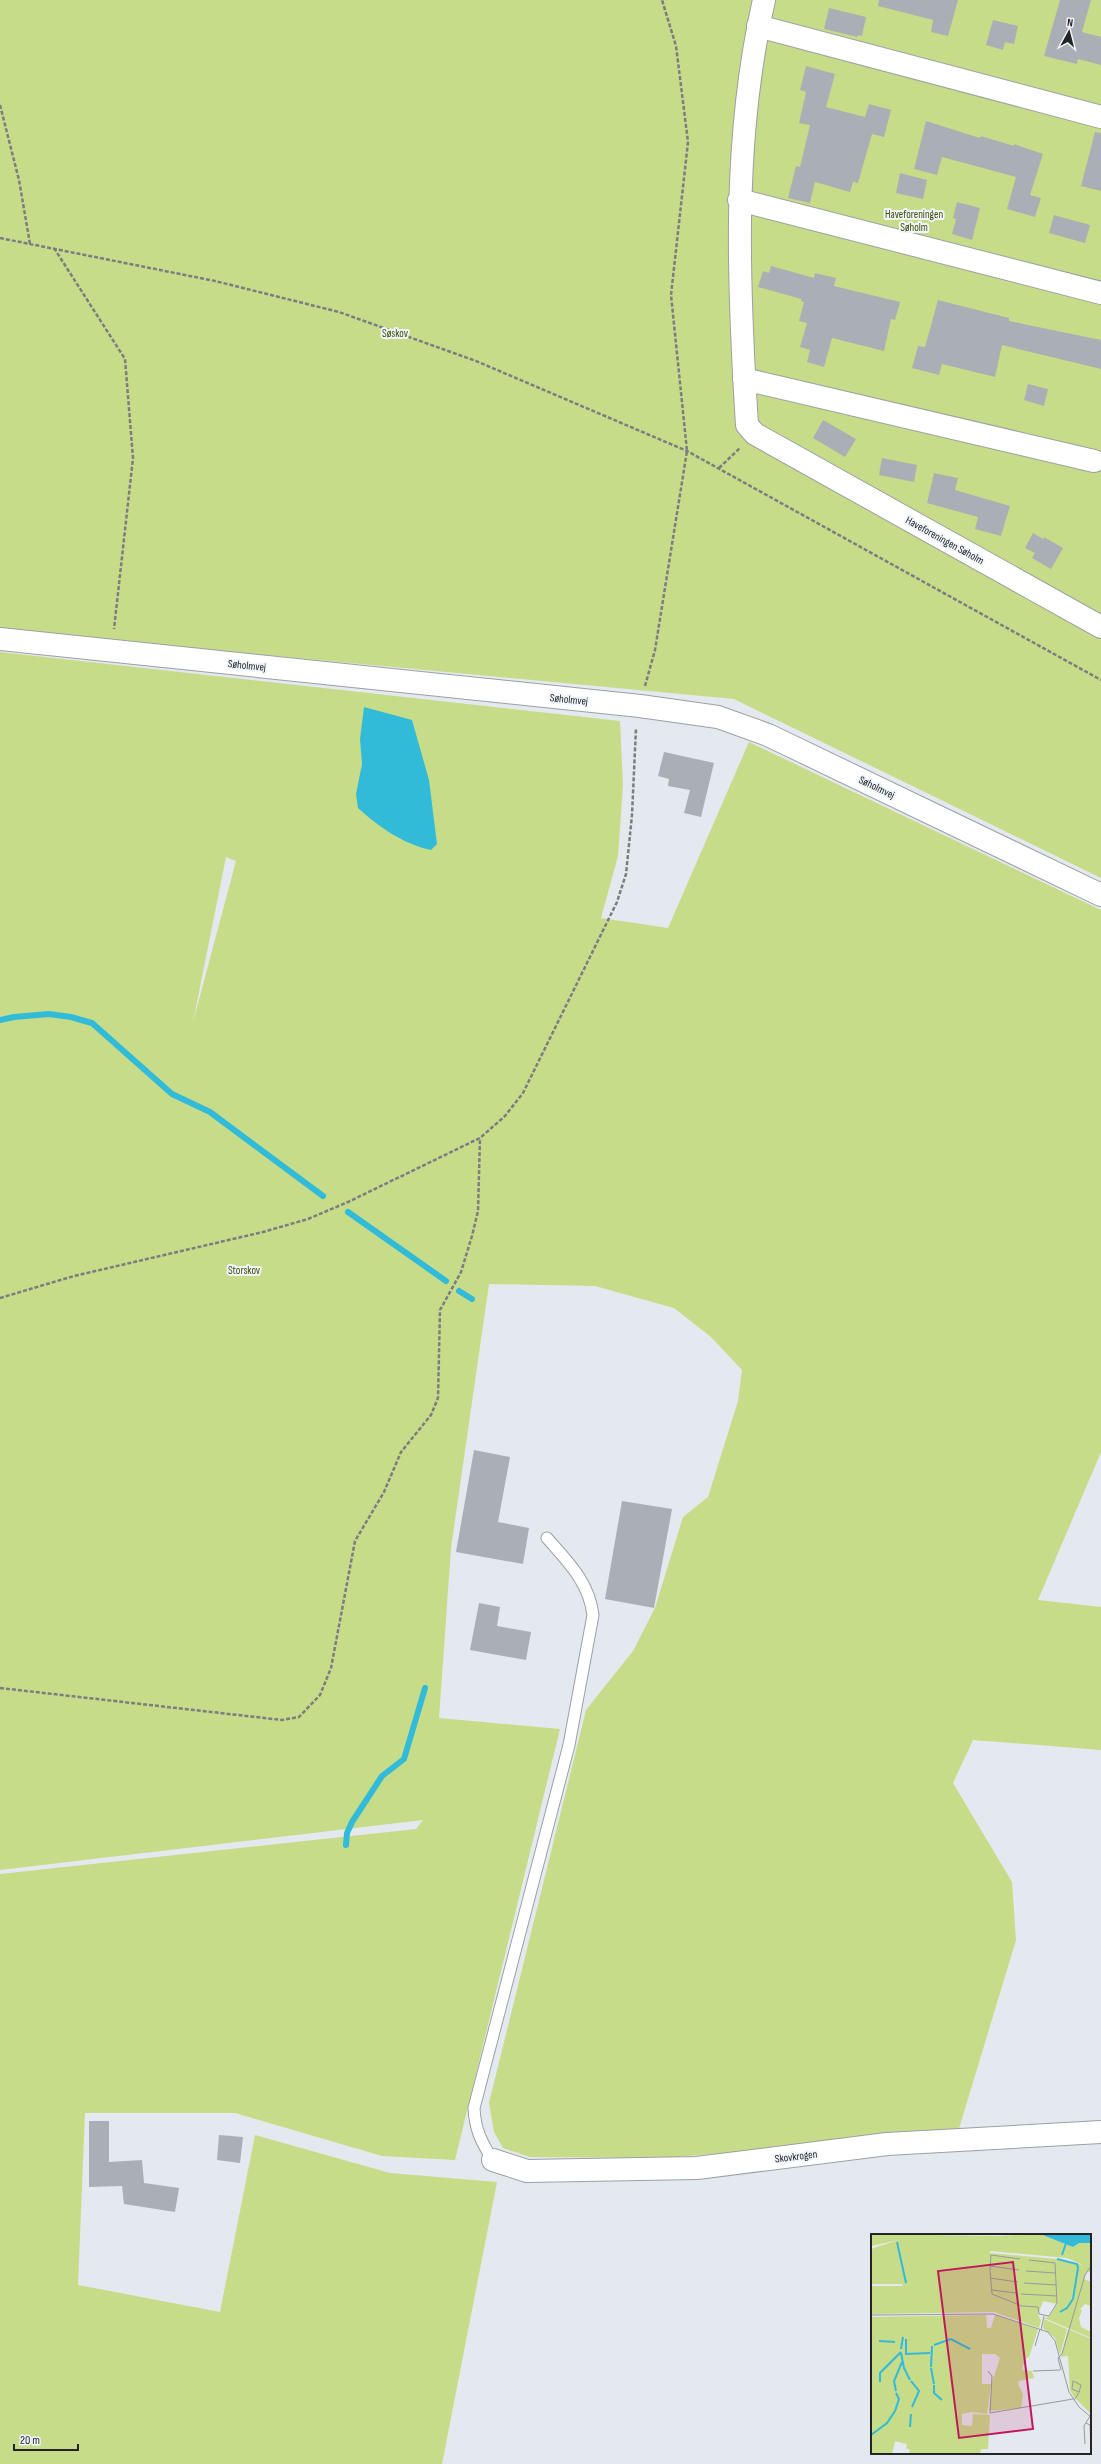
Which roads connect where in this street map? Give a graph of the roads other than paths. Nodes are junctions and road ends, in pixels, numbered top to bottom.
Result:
1 (764, 0) edge
2 (758, 26) junction
3 (1101, 117) edge
4 (739, 200) junction
5 (1101, 293) edge
6 (744, 379) junction
7 (1094, 461) dead end
8 (1101, 627) edge
9 (0, 639) edge
10 (1101, 895) edge
11 (547, 1538) dead end
12 (1101, 2132) edge
13 (492, 2160) joint

1 - 2 street
2 - 3 street
2 - 4 street
4 - 5 street
4 - 6 street
6 - 7 street
6 - 8 street, Haveforeningen Søholm
9 - 10 street, Søholmvej
11 - 13 lane
12 - 13 street, Skovkrogen

